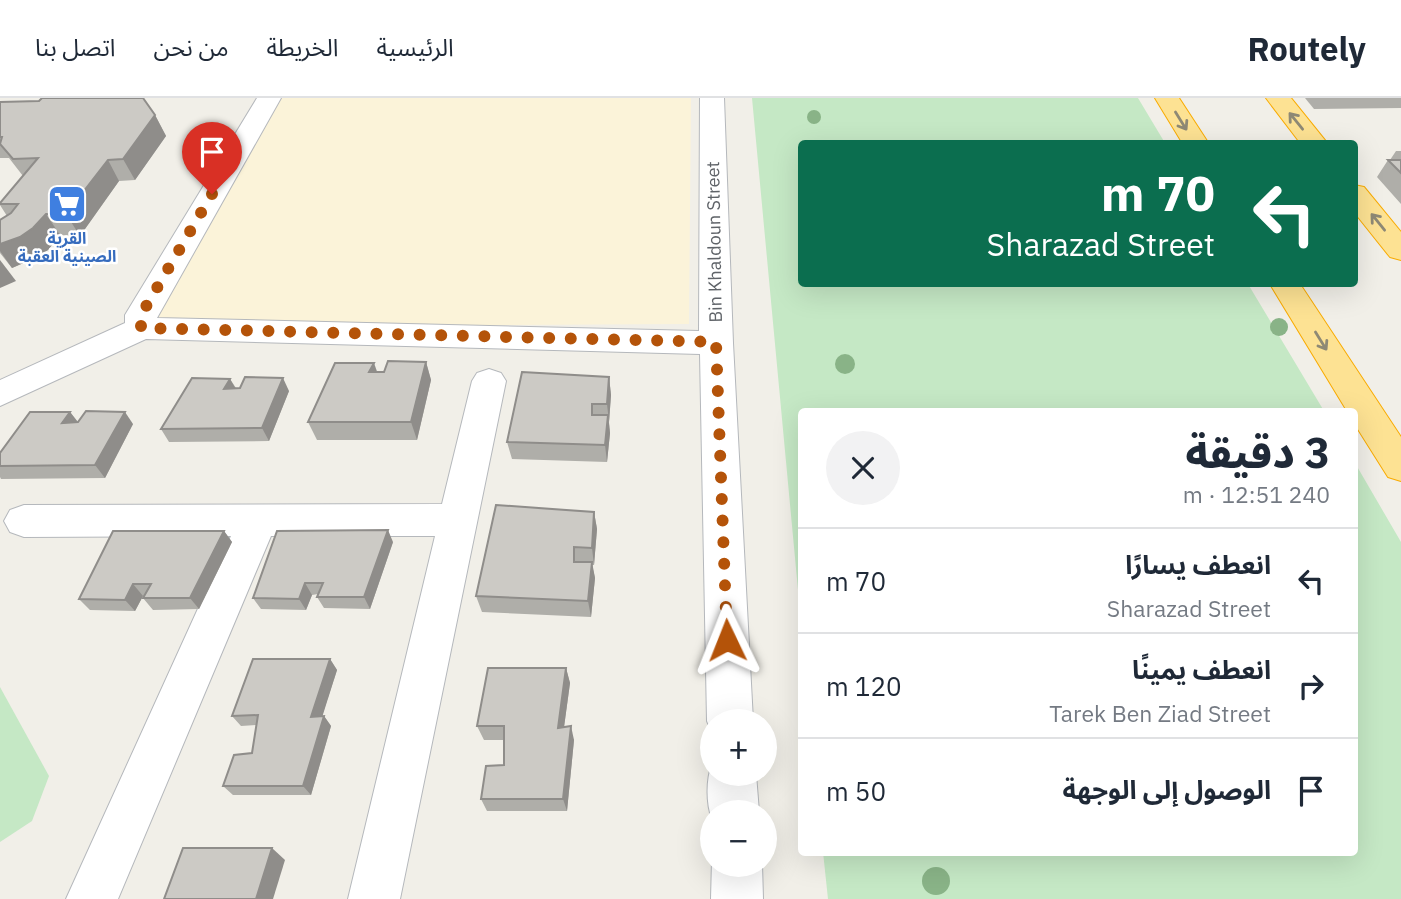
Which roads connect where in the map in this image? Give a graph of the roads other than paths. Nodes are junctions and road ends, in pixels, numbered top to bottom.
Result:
1 (269, 98) edge
2 (712, 98) edge
3 (1167, 98) edge
4 (1278, 98) edge
5 (1193, 140) edge
6 (1312, 140) edge
7 (1358, 198) edge
8 (1401, 251) edge
9 (1286, 287) edge
10 (141, 328) junction
11 (716, 342) junction
12 (489, 381) dead end
13 (0, 394) edge
14 (1401, 467) edge
15 (258, 520) junction
16 (458, 520) junction
17 (23, 521) dead end
18 (730, 709) edge
19 (736, 877) edge
20 (92, 899) edge
21 (374, 899) edge
22 (737, 899) edge

1 - 10 street
2 - 11 street, Bin Khaldoun Street
3 -> 5 highway
6 -> 4 highway
8 -> 7 highway
9 -> 14 highway
10 - 11 street
10 - 13 street
11 - 18 street, Bin Khaldoun Street
12 - 16 street
15 - 16 street
15 - 17 street
15 - 20 street
16 - 21 street
19 - 22 street

